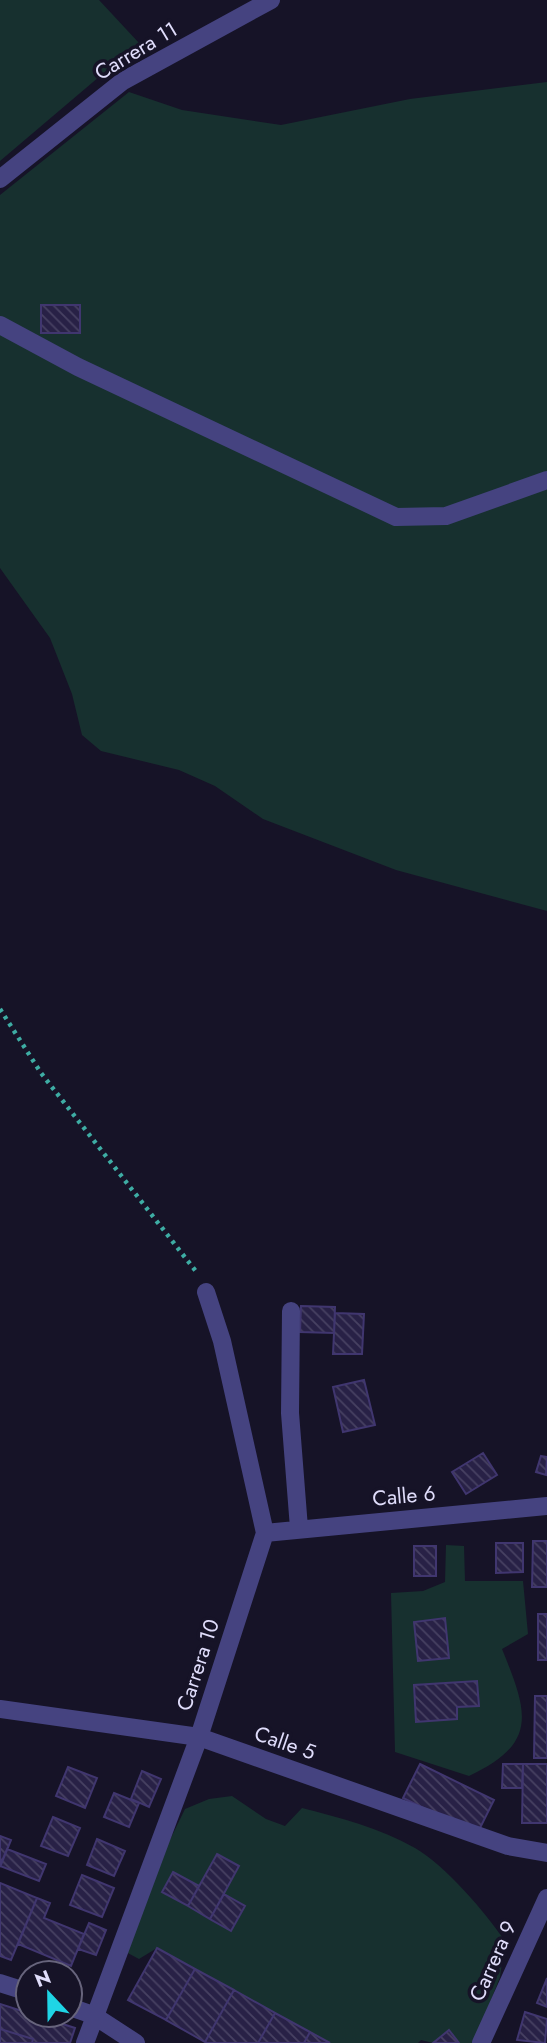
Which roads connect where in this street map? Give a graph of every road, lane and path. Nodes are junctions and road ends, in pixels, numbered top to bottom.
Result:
1 (271, 0) edge
2 (0, 179) edge
3 (0, 324) edge
4 (547, 480) edge
5 (0, 1009) edge
6 (206, 1292) joint
7 (290, 1311) dead end
8 (547, 1506) edge
9 (299, 1528) junction
10 (265, 1533) junction
11 (0, 1709) edge
12 (199, 1737) junction
13 (547, 1853) edge
14 (547, 1898) edge
15 (84, 2012) edge
16 (93, 2015) junction
17 (85, 2043) edge
18 (136, 2043) edge
19 (481, 2043) edge

1 - 2 street, Carrera 11
3 - 4 street
5 - 6 path
6 - 10 street
7 - 9 street
8 - 9 street, Calle 6
9 - 10 street, Calle 6
10 - 12 street, Carrera 10
11 - 12 street, Calle 5
12 - 13 street, Calle 5
12 - 16 street, Carrera 10
14 - 19 street, Carrera 9
15 - 16 street
16 - 17 street, Carrera 10
16 - 18 street

